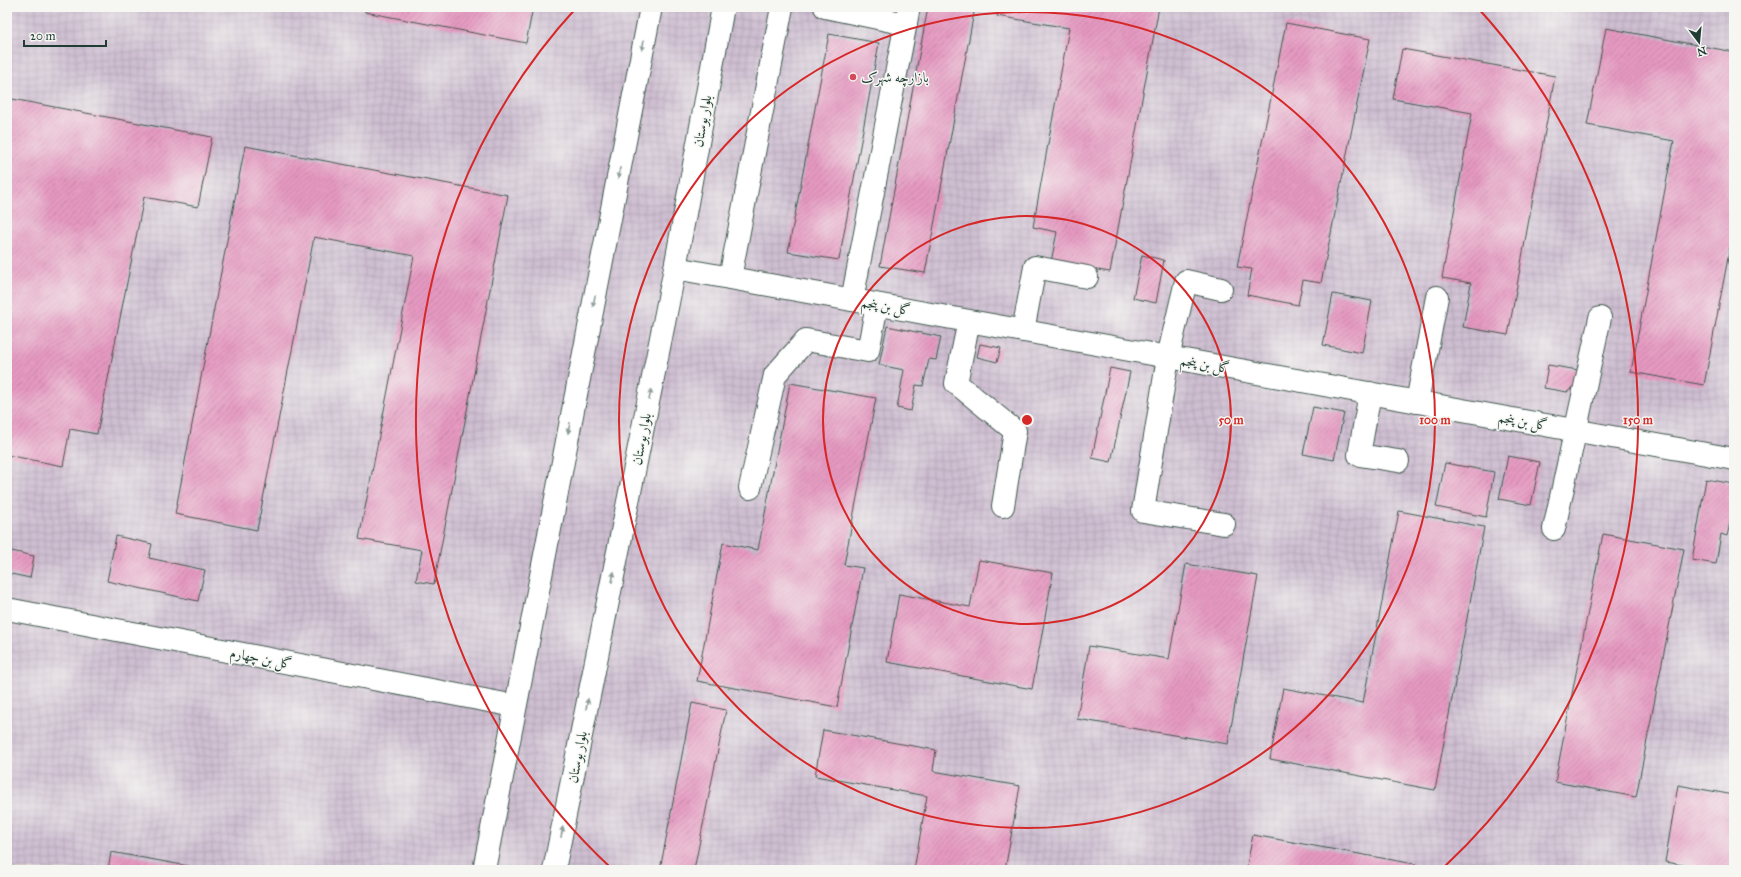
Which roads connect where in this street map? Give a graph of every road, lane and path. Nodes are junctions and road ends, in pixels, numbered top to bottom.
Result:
1 (651, 7) edge
2 (723, 7) edge
3 (782, 7) edge
4 (825, 7) edge
5 (908, 15) edge
6 (675, 268) junction
7 (1087, 277) dead end
8 (730, 278) junction
9 (1221, 290) dead end
10 (1437, 297) dead end
11 (852, 300) junction
12 (877, 305) junction
13 (1600, 318) dead end
14 (969, 321) junction
15 (1023, 331) junction
16 (1168, 357) junction
17 (1370, 393) junction
18 (1417, 402) junction
19 (1575, 430) junction
20 (1734, 459) edge
21 (1398, 461) dead end
22 (750, 488) dead end
23 (1003, 506) dead end
24 (1224, 524) dead end
25 (1554, 529) dead end
26 (7, 609) edge
27 (515, 706) junction
28 (484, 870) edge
29 (554, 870) edge

1 -> 27 street
2 - 6 street, بلوار بوستان
3 - 8 street
4 - 5 street
5 - 11 street
6 - 8 street, گل بن پنجم
29 -> 6 street, بلوار بوستان
7 - 15 street
8 - 11 street, گل بن پنجم
9 - 16 street
10 - 18 street
11 - 12 street, گل بن پنجم
12 - 14 street, گل بن پنجم
12 - 22 street
13 - 19 street
14 - 15 street, گل بن پنجم
14 - 23 street
15 - 16 street, گل بن پنجم
16 - 17 street, گل بن پنجم
16 - 24 street
17 - 18 street, گل بن پنجم
17 - 21 street
18 - 19 street, گل بن پنجم
19 - 20 street, گل بن پنجم
19 - 25 street
26 - 27 street, گل بن چهارم
27 - 28 street

